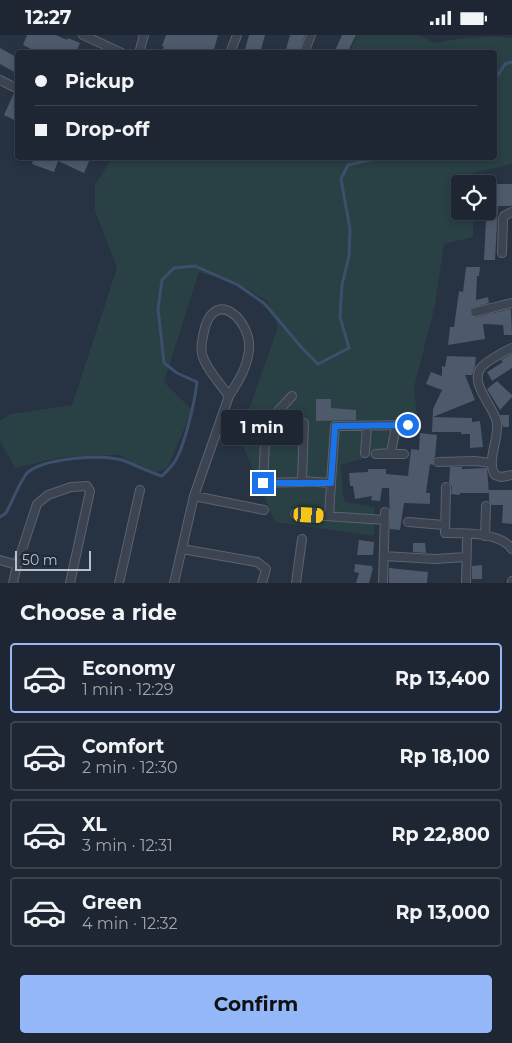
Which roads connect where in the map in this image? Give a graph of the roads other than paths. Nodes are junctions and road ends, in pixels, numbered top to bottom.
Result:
1 (83, 35) edge
2 (144, 35) edge
3 (237, 35) edge
4 (311, 35) edge
5 (116, 50) edge
6 (140, 50) edge
7 (231, 50) edge
8 (305, 50) edge
9 (0, 81) edge
10 (15, 88) edge
11 (512, 212) edge
12 (502, 253) dead end
13 (512, 303) edge
14 (476, 312) dead end
15 (512, 348) edge
16 (229, 396) junction
17 (292, 397) dead end
18 (304, 423) dead end
19 (408, 425) dead end
20 (367, 426) junction
21 (396, 426) junction
22 (366, 453) dead end
23 (404, 454) dead end
24 (438, 462) dead end
25 (491, 463) junction
26 (512, 475) edge
27 (303, 482) junction
28 (331, 483) junction
29 (446, 487) dead end
30 (140, 490) dead end
31 (194, 496) junction
32 (486, 505) dead end
33 (264, 510) dead end
34 (295, 514) dead end
35 (329, 516) junction
36 (408, 522) dead end
37 (444, 525) junction
38 (485, 536) junction
39 (302, 539) dead end
40 (467, 540) dead end
41 (182, 549) junction
42 (512, 549) edge
43 (384, 556) junction
44 (466, 557) junction
45 (0, 560) edge
46 (17, 565) junction
47 (13, 583) edge
48 (70, 583) edge
49 (119, 583) edge
50 (174, 583) edge
51 (262, 583) edge
52 (296, 583) edge
53 (383, 583) edge
54 (466, 583) edge

1 - 5 street
2 - 6 street
3 - 7 street
4 - 8 street
9 - 10 street
11 - 12 street
13 - 14 street
15 - 25 street
16 - 16 street
16 - 31 street
17 - 27 street
18 - 27 street
19 - 21 street
20 - 21 street
20 - 22 street
20 - 28 street
21 - 23 street
24 - 25 street
25 - 26 street
27 - 28 street
28 - 35 street
29 - 37 street
30 - 49 street
31 - 33 street
31 - 41 street
32 - 38 street
34 - 35 street
35 - 43 street
36 - 37 street
37 - 38 street
38 - 42 street
39 - 52 street
40 - 44 street
41 - 50 street
41 - 51 street
43 - 44 street
43 - 53 street
44 - 54 street
45 - 46 street
46 - 47 street
46 - 48 street

